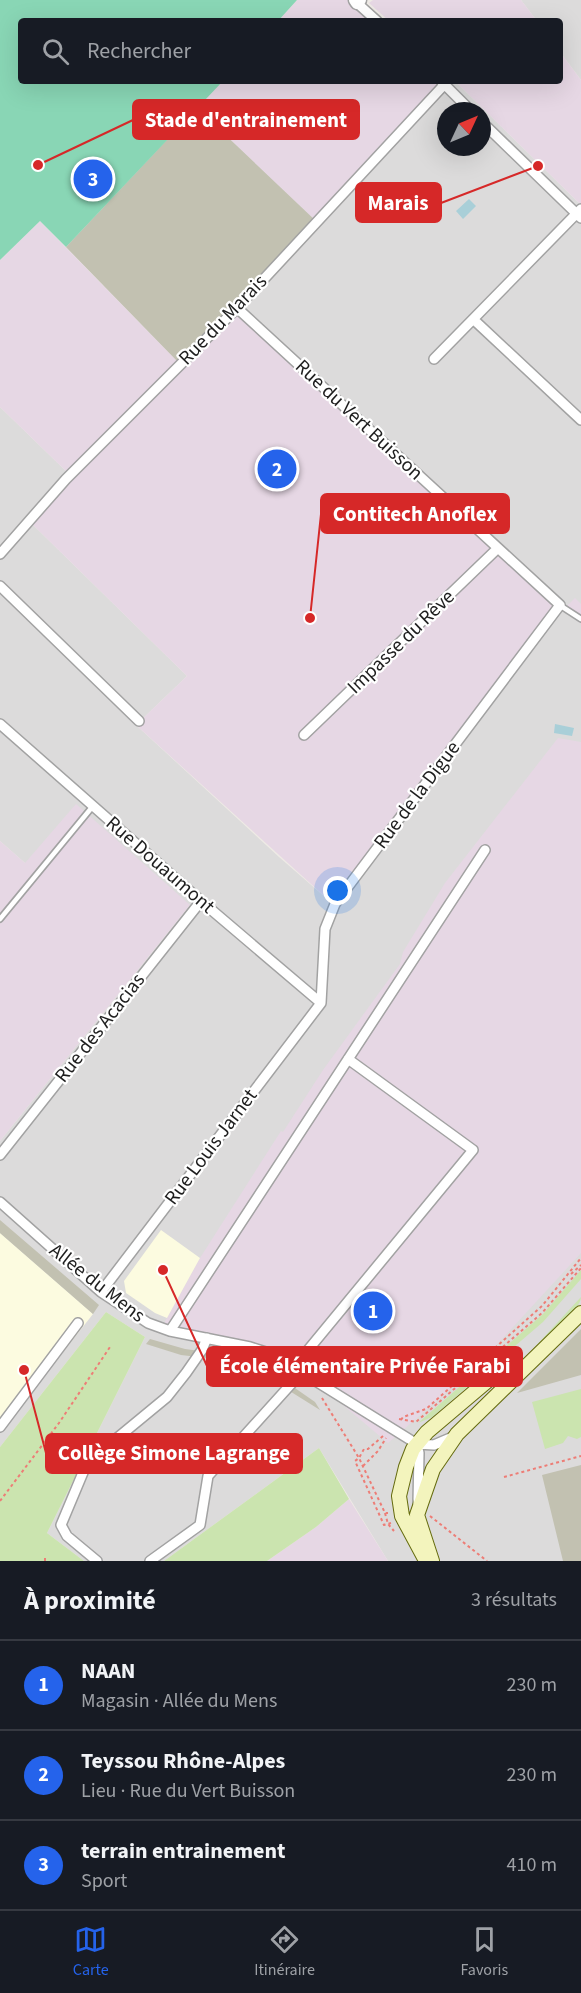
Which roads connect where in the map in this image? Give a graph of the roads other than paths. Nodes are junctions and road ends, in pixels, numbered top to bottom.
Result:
1 (358, 1) edge
2 (374, 18) edge
3 (441, 84) edge
4 (443, 84) edge
5 (462, 102) edge
6 (491, 131) edge
7 (579, 214) edge
8 (237, 308) junction
9 (473, 319) junction
10 (434, 359) dead end
11 (581, 420) edge
12 (498, 549) junction
13 (0, 554) edge
14 (0, 586) edge
15 (560, 605) junction
16 (581, 619) edge
17 (138, 721) dead end
18 (0, 724) edge
19 (304, 735) dead end
20 (93, 806) junction
21 (485, 849) dead end
22 (201, 901) junction
23 (0, 919) edge
24 (321, 1003) junction
25 (348, 1059) junction
26 (0, 1155) edge
27 (0, 1202) edge
28 (101, 1292) junction
29 (581, 1313) edge
30 (78, 1323) dead end
31 (170, 1331) junction
32 (207, 1338) junction
33 (528, 1365) junction
34 (298, 1370) junction
35 (0, 1427) edge
36 (457, 1434) junction
37 (417, 1444) junction
38 (417, 1515) junction
39 (97, 1561) edge
40 (150, 1561) edge
41 (426, 1561) edge
42 (432, 1561) edge

1 - 2 street
3 - 8 street, Rue du Marais
4 - 5 street
6 - 7 street
7 - 9 street
8 - 12 street, Rue du Vert Buisson
8 - 13 street, Rue du Marais
9 - 10 street
9 - 11 street
12 - 15 street, Rue du Vert Buisson
12 - 19 street, Impasse du Rêve
14 - 17 street
15 - 16 lane
15 - 24 street, Rue de la Digue
18 - 20 street, Rue Douaumont
20 - 22 street, Rue Douaumont
20 - 23 lane
21 - 25 street
22 - 24 street, Rue Douaumont
22 - 26 street, Rue des Acacias
24 - 28 street, Rue Louis Jarnet
25 - 31 street
25 - 34 street
27 - 28 street, Allée du Mens
28 - 31 street, Allée du Mens
29 - 33 main road
30 - 35 street
31 - 32 street, Allée du Mens
32 - 34 street, Allée du Mens
32 - 39 street
33 - 36 main road
33 - 37 main road
34 - 37 street, Allée du Mens
34 - 40 street
36 - 37 street
36 - 38 main road
37 - 38 street
37 - 41 main road
38 - 42 main road

